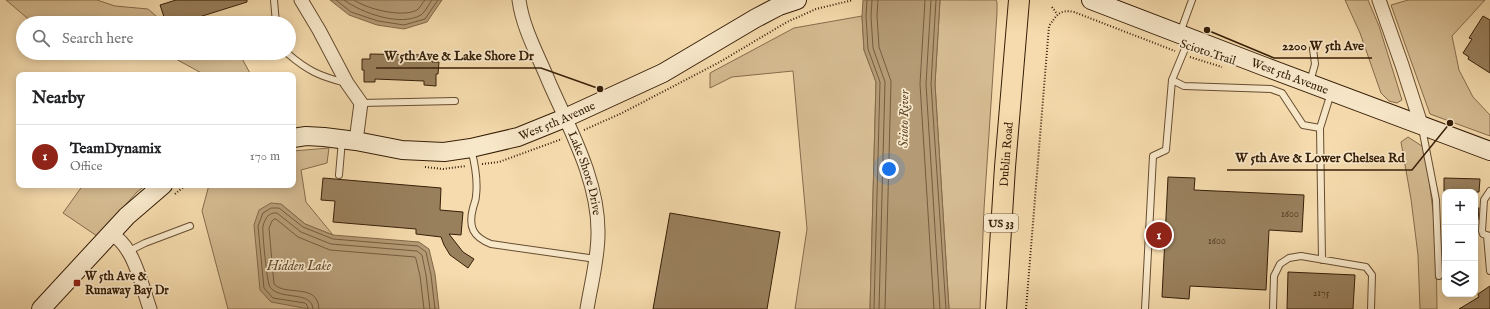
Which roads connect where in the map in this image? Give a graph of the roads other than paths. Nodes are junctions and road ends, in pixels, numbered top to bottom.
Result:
1 (274, 0) edge
2 (301, 0) edge
3 (519, 0) edge
4 (797, 0) edge
5 (1019, 0) edge
6 (1091, 0) edge
7 (1192, 0) edge
8 (1379, 0) edge
9 (275, 16) edge
10 (1184, 42) junction
11 (1313, 49) dead end
12 (295, 60) edge
13 (1172, 80) junction
14 (347, 83) junction
15 (1310, 83) junction
16 (1331, 91) junction
17 (455, 101) dead end
18 (361, 103) junction
19 (565, 118) junction
20 (1421, 124) junction
21 (1320, 128) junction
22 (296, 138) edge
23 (349, 140) junction
24 (471, 148) junction
25 (1490, 151) edge
26 (339, 175) dead end
27 (160, 188) edge
28 (1490, 192) edge
29 (190, 226) dead end
30 (111, 233) junction
31 (1488, 236) edge
32 (129, 251) junction
33 (596, 259) junction
34 (1322, 260) junction
35 (1490, 271) edge
36 (1439, 276) dead end
37 (41, 309) edge
38 (150, 309) edge
39 (587, 309) edge
40 (996, 309) edge
41 (1145, 309) edge
42 (1273, 309) edge
43 (1372, 309) edge

1 - 9 lane
2 - 14 street
3 - 19 street, Lake Shore Drive
4 - 19 main road, West 5th Avenue
5 - 40 main road, Dublin Road / US 33
6 - 10 main road, West 5th Avenue
7 - 10 lane
8 - 20 street
10 - 13 lane
10 - 15 main road, West 5th Avenue
11 - 15 lane
12 - 14 lane
13 - 21 lane
13 - 41 lane
14 - 18 street
15 - 16 main road, West 5th Avenue
16 - 20 main road, West 5th Avenue
16 - 21 lane
17 - 18 lane
18 - 23 street
19 - 24 main road, West 5th Avenue
19 - 33 street, Lake Shore Drive
20 - 25 main road, West 5th Avenue
20 - 36 lane
21 - 34 lane
22 - 23 main road, West 5th Avenue
23 - 24 main road, West 5th Avenue
23 - 26 lane
24 - 33 lane
27 - 30 main road
28 - 31 lane
29 - 32 lane
30 - 32 street
30 - 37 main road
31 - 35 lane
32 - 38 street
33 - 39 street, Lake Shore Drive
34 - 42 lane
34 - 43 lane

